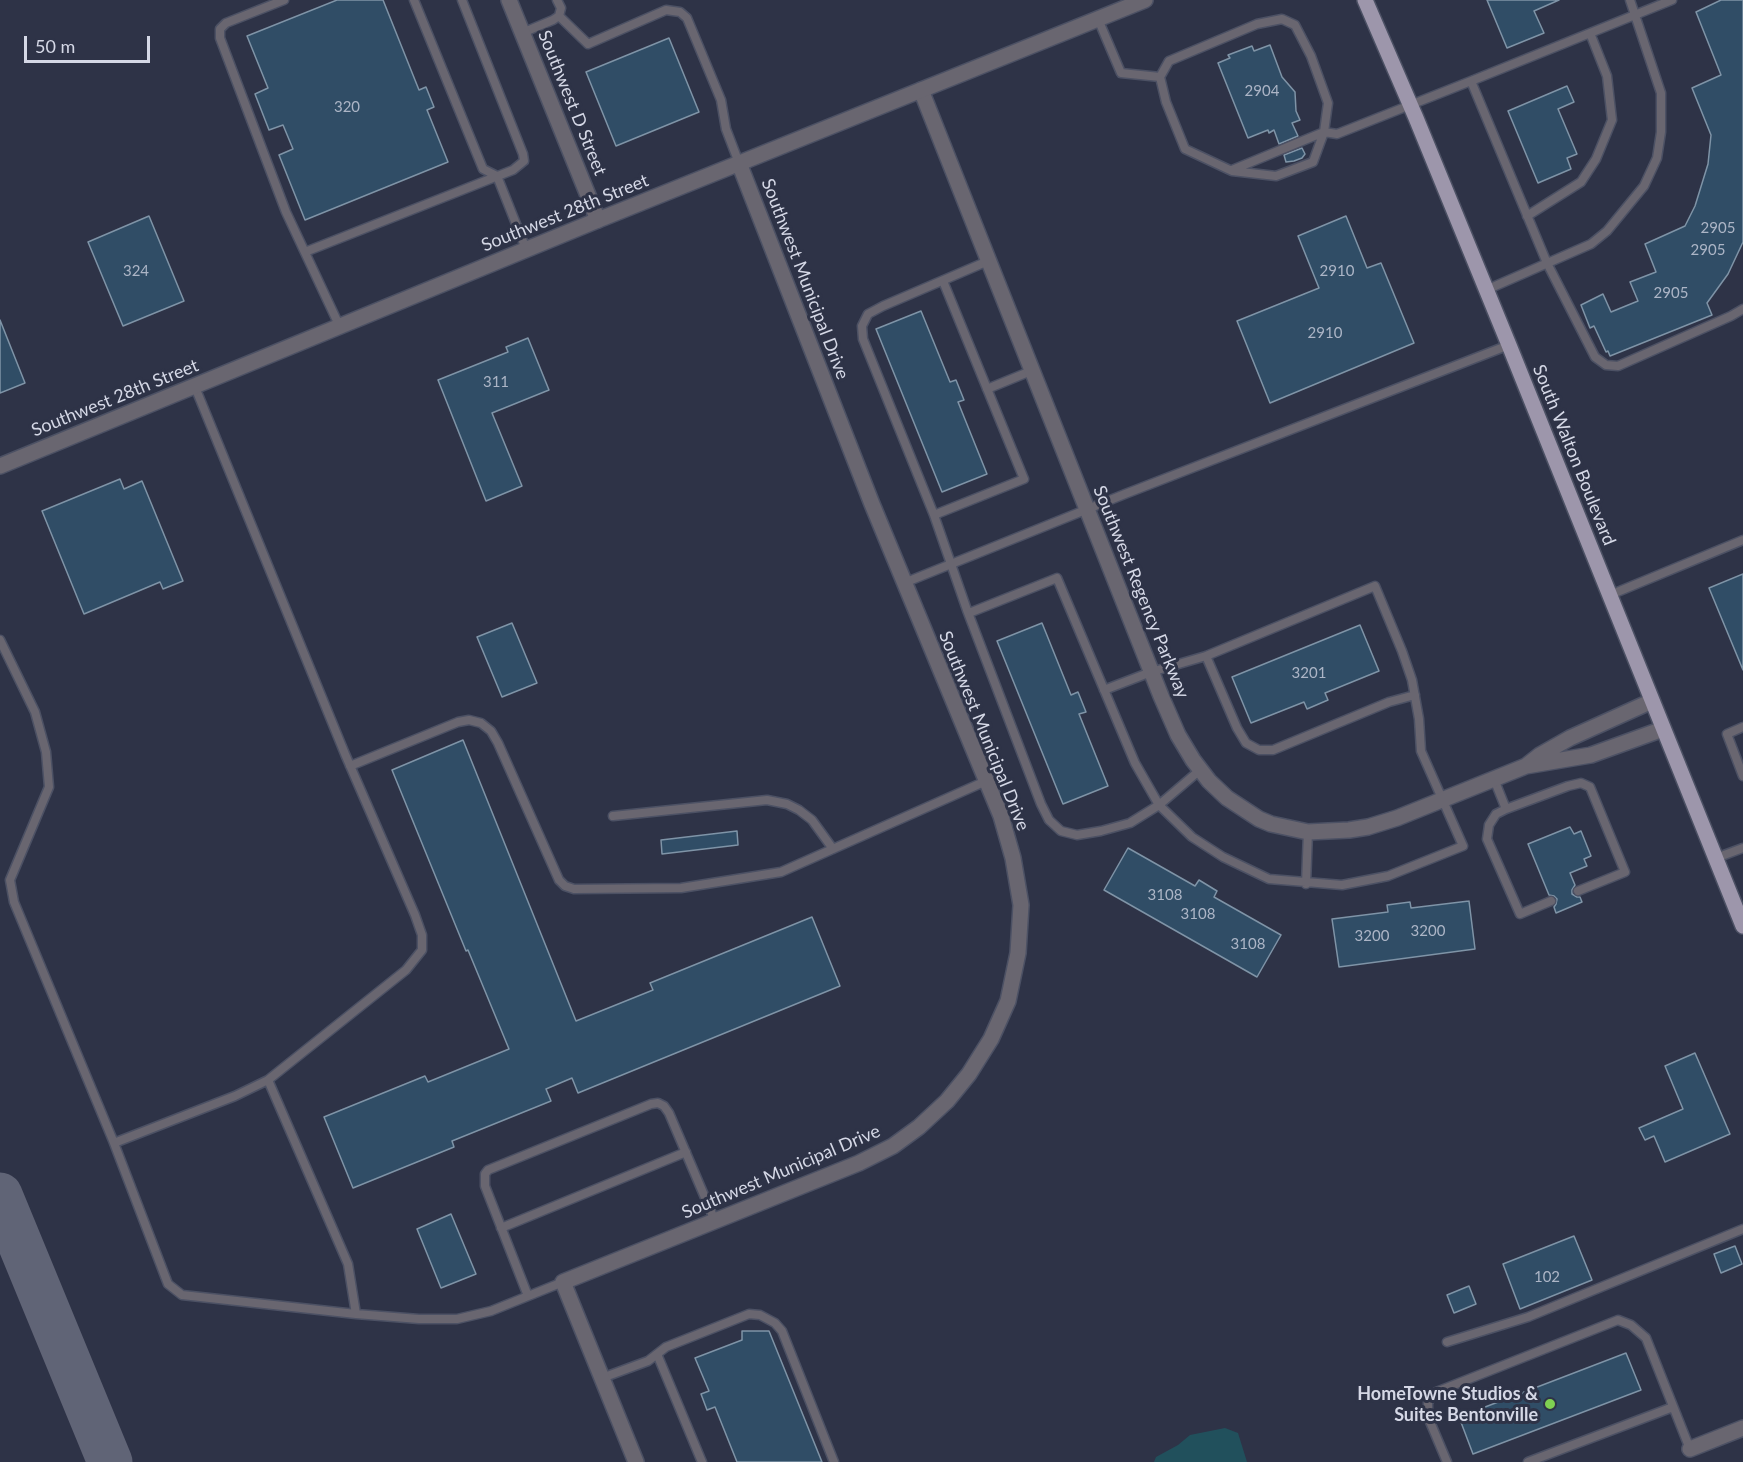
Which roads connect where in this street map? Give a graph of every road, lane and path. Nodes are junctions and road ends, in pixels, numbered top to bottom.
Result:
1 (284, 0) edge
2 (414, 0) edge
3 (462, 0) edge
4 (509, 0) edge
5 (557, 0) edge
6 (1145, 0) edge
7 (1365, 0) edge
8 (1630, 0) edge
9 (1672, 0) edge
10 (1635, 15) junction
11 (560, 16) junction
12 (1098, 19) junction
13 (522, 33) junction
14 (1590, 33) junction
15 (1160, 77) junction
16 (1470, 81) junction
17 (921, 90) junction
18 (1410, 105) junction
19 (1324, 132) junction
20 (739, 164) junction
21 (1232, 171) junction
22 (497, 176) junction
23 (1527, 216) junction
24 (598, 220) junction
25 (526, 249) junction
26 (304, 252) junction
27 (988, 261) junction
28 (1547, 263) junction
29 (943, 281) junction
30 (1486, 290) junction
31 (1743, 309) edge
32 (339, 325) junction
33 (1509, 345) junction
34 (1032, 371) junction
35 (195, 387) junction
36 (987, 389) junction
37 (0, 466) edge
38 (1087, 510) junction
39 (934, 515) junction
40 (1743, 540) edge
41 (952, 564) junction
42 (904, 583) junction
43 (1610, 595) junction
44 (969, 613) junction
45 (0, 640) edge
46 (1206, 656) junction
47 (1150, 672) junction
48 (1104, 690) junction
49 (1415, 695) junction
50 (1652, 701) junction
51 (1743, 727) edge
52 (1664, 729) junction
53 (1739, 755) edge
54 (350, 766) junction
55 (1526, 766) junction
56 (1200, 770) junction
57 (1743, 776) edge
58 (1494, 779) junction
59 (986, 781) junction
60 (1442, 800) junction
61 (1159, 804) junction
62 (1506, 809) junction
63 (613, 816) dead end
64 (1308, 832) junction
65 (1743, 848) edge
66 (833, 849) junction
67 (1716, 858) junction
68 (1306, 884) junction
69 (1578, 891) dead end
70 (1551, 902) dead end
71 (1743, 926) edge
72 (268, 1080) junction
73 (114, 1143) junction
74 (686, 1152) junction
75 (716, 1221) junction
76 (501, 1228) junction
77 (1743, 1228) edge
78 (563, 1282) junction
79 (528, 1296) junction
80 (356, 1314) junction
81 (1448, 1342) dead end
82 (657, 1354) junction
83 (602, 1378) junction
84 (1673, 1407) junction
85 (1743, 1428) edge
86 (1690, 1449) joint
87 (636, 1462) edge
88 (702, 1462) edge
89 (834, 1462) edge
90 (1447, 1462) edge
91 (1528, 1462) edge

1 - 26 lane
2 - 22 lane
3 - 22 lane
4 - 13 street, Southwest D Street
5 - 11 lane
6 - 12 street, Southwest 28th Street
7 - 18 main road, South Walton Boulevard
8 - 10 lane
9 - 10 lane
10 - 14 lane
10 - 28 lane
11 - 13 lane
11 - 20 lane
12 - 15 lane
12 - 17 street, Southwest 28th Street
13 - 24 street, Southwest D Street
14 - 16 lane
14 - 23 lane
15 - 19 lane
15 - 21 lane
16 - 18 lane
16 - 23 lane
17 - 20 street, Southwest 28th Street
17 - 27 street, Southwest Regency Parkway
18 - 19 lane
18 - 30 main road, South Walton Boulevard
19 - 21 lane
19 - 21 lane
20 - 24 street, Southwest 28th Street
20 - 42 street, Southwest Municipal Drive
22 - 25 lane
22 - 26 lane
23 - 28 lane
24 - 25 street, Southwest 28th Street
25 - 32 street, Southwest 28th Street
26 - 32 lane
27 - 29 lane
27 - 34 street, Southwest Regency Parkway
28 - 30 lane
28 - 31 lane
29 - 36 lane
29 - 39 lane
30 - 33 main road, South Walton Boulevard
32 - 35 street, Southwest 28th Street
33 - 38 lane
33 - 43 main road, South Walton Boulevard
34 - 36 lane
34 - 38 street, Southwest Regency Parkway
35 - 37 street, Southwest 28th Street
35 - 54 lane
36 - 39 lane
38 - 41 lane
38 - 47 street, Southwest Regency Parkway
39 - 41 lane
40 - 43 lane
41 - 42 lane
41 - 44 lane
42 - 59 street, Southwest Municipal Drive
43 - 50 main road, South Walton Boulevard
44 - 48 lane
44 - 61 lane
45 - 73 lane
46 - 47 lane
46 - 49 lane
46 - 49 lane
47 - 48 lane
47 - 56 street, Southwest Regency Parkway
48 - 61 lane
49 - 60 lane
50 - 52 main road, South Walton Boulevard
50 - 55 street, Southwest Regency Parkway
51 - 53 lane
52 - 55 street, Southwest Regency Parkway
52 - 67 main road, South Walton Boulevard
53 - 57 lane
54 - 66 lane
54 - 72 lane
55 - 58 street, Southwest Regency Parkway
56 - 61 lane
56 - 64 street, Southwest Regency Parkway
58 - 60 street, Southwest Regency Parkway
58 - 62 lane
59 - 66 lane
59 - 75 street, Southwest Municipal Drive
60 - 64 street, Southwest Regency Parkway
60 - 68 lane
61 - 68 lane
62 - 69 lane
62 - 70 lane
63 - 66 lane
64 - 68 lane
65 - 67 lane
67 - 71 main road, South Walton Boulevard
72 - 73 lane
72 - 80 lane
73 - 80 lane
74 - 75 lane
74 - 76 lane
74 - 76 lane
75 - 78 street, Southwest Municipal Drive
76 - 79 lane
77 - 81 lane
78 - 79 lane
78 - 83 street
79 - 80 lane
82 - 83 lane
82 - 88 lane
82 - 89 lane
83 - 87 street
84 - 86 lane
84 - 90 lane
84 - 91 lane
85 - 86 street

